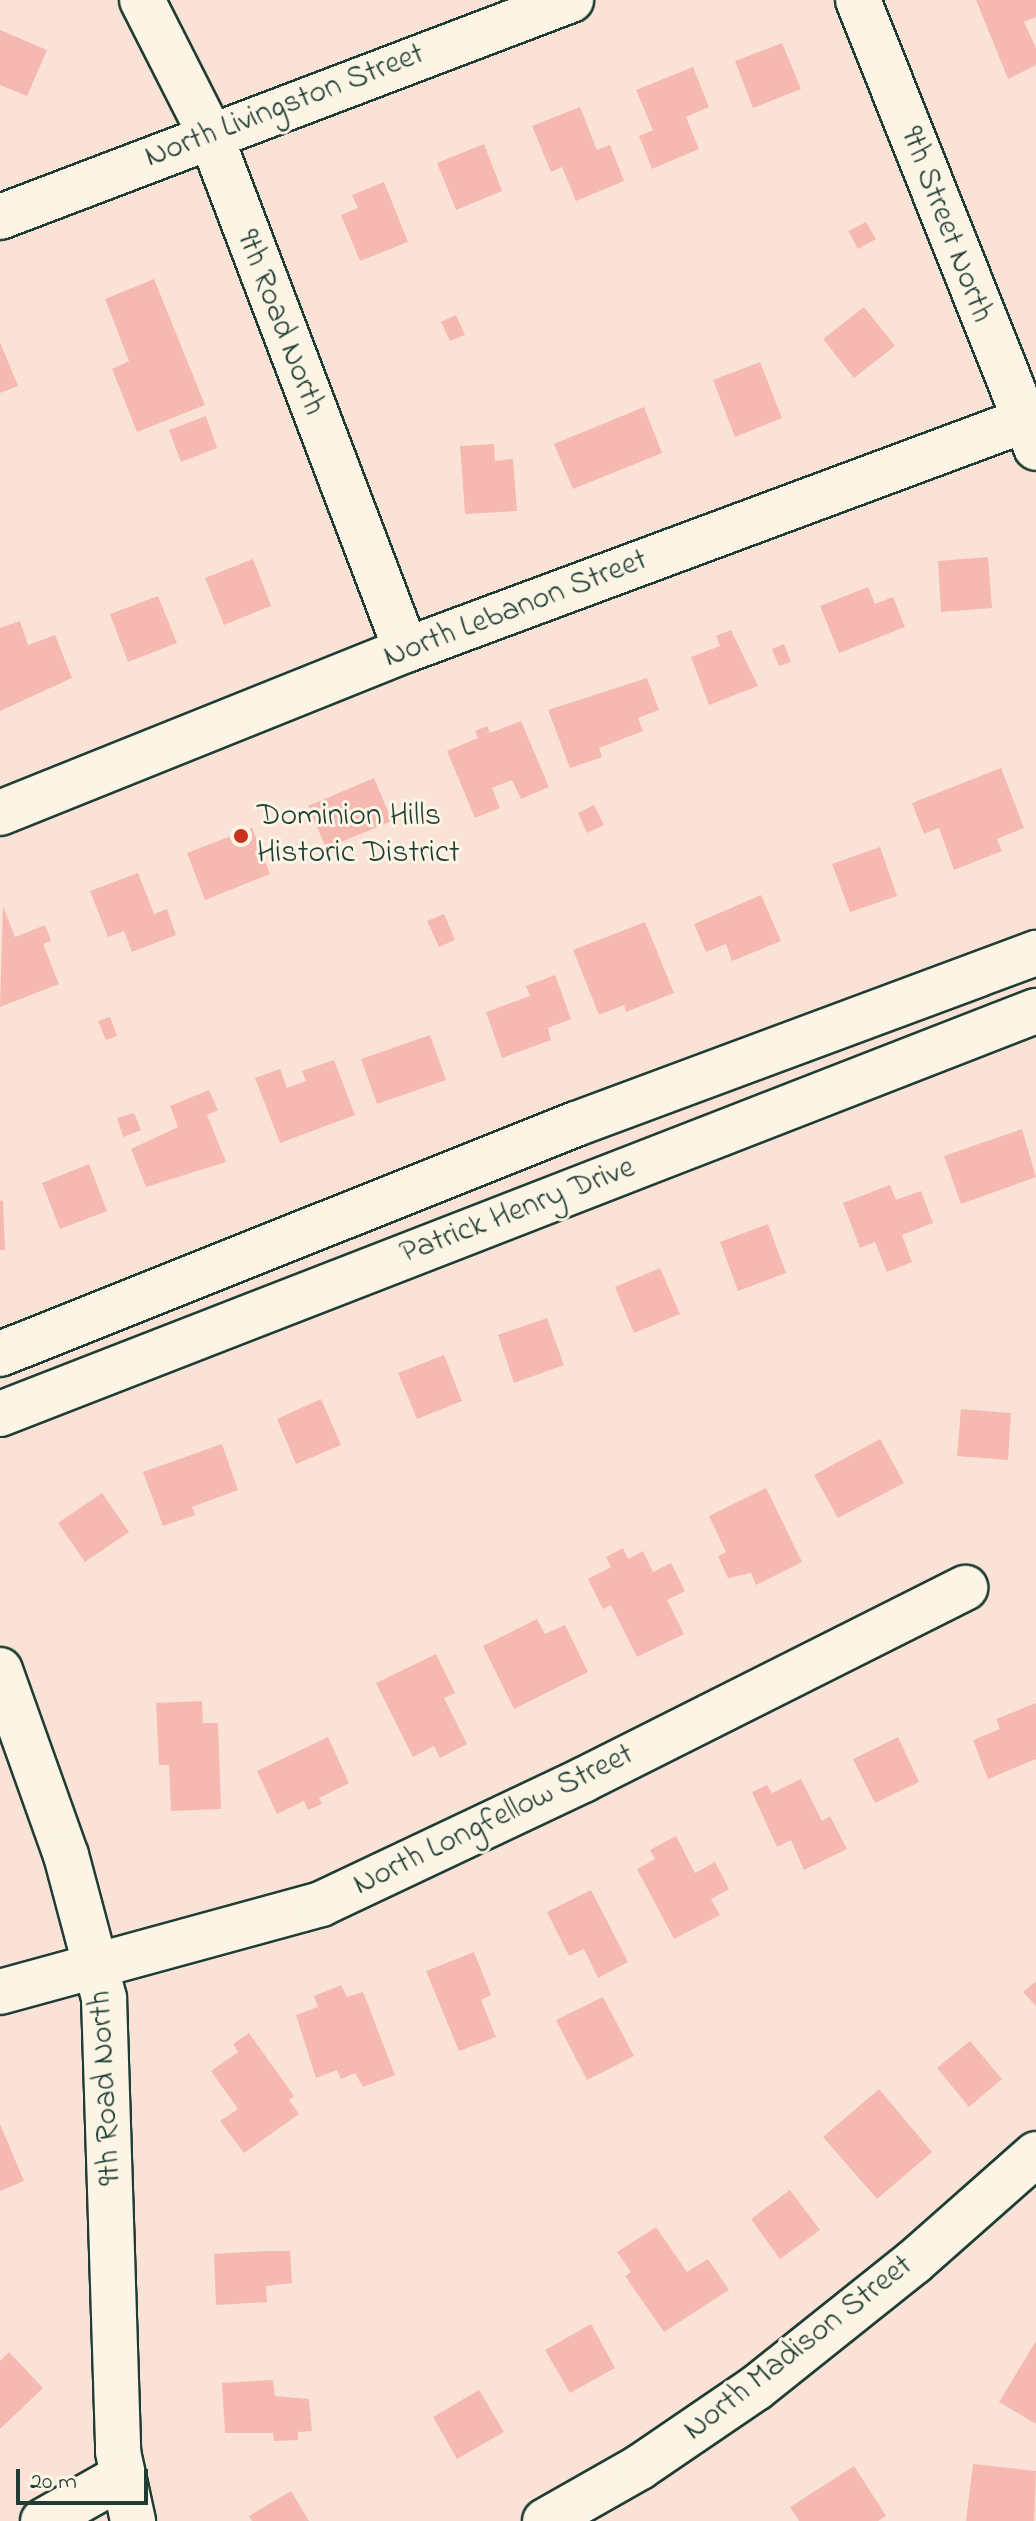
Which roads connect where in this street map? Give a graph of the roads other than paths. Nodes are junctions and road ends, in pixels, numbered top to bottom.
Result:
1 (142, 0) edge
2 (571, 0) edge
3 (858, 0) edge
4 (210, 134) junction
5 (0, 217) edge
6 (1032, 428) edge
7 (406, 650) junction
8 (0, 813) edge
9 (1036, 953) edge
10 (1036, 1011) edge
11 (0, 1354) edge
12 (0, 1414) edge
13 (965, 1588) dead end
14 (0, 1670) edge
15 (99, 1965) junction
16 (0, 1992) edge
17 (1036, 2154) edge
18 (121, 2477) junction
19 (43, 2521) edge
20 (133, 2521) edge
21 (545, 2521) edge

1 - 4 street, 9th Road North
2 - 4 street, North Livingston Street
3 - 6 street, 9th Street North
4 - 5 street, North Livingston Street
4 - 7 street, 9th Road North
6 - 7 street, North Lebanon Street
7 - 8 street, North Lebanon Street
9 - 11 street, Patrick Henry Drive
10 - 12 street, Patrick Henry Drive
13 - 15 street, North Longfellow Street
14 - 15 street, 9th Road North
15 - 16 street, North Longfellow Street
15 - 18 street, 9th Road North
17 - 21 street, North Madison Street
18 - 19 street
18 - 20 street, 9th Road North

